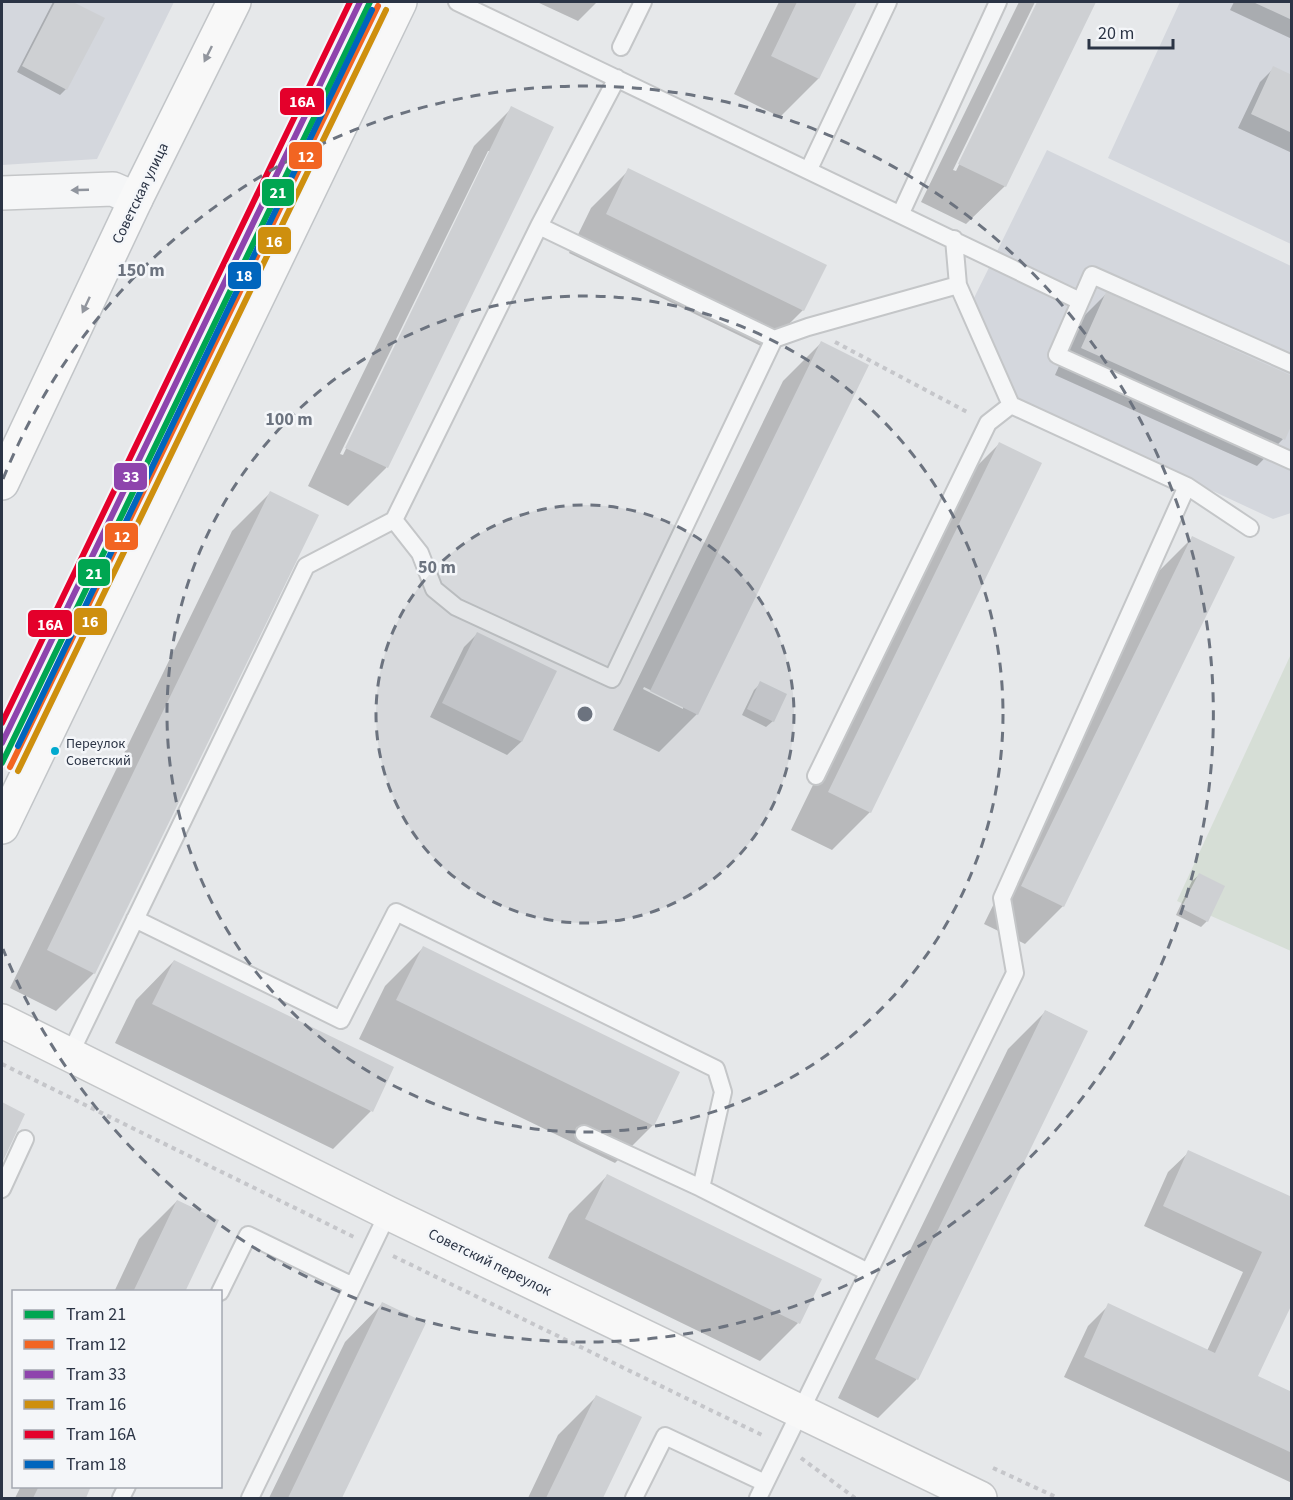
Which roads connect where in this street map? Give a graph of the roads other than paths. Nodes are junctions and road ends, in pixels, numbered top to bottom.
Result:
1 (234, 2) edge
2 (400, 2) edge
3 (458, 2) edge
4 (643, 2) edge
5 (888, 2) edge
6 (998, 2) edge
7 (621, 47) dead end
8 (617, 78) junction
9 (809, 170) junction
10 (2, 194) edge
11 (136, 199) junction
12 (901, 213) junction
13 (539, 226) junction
14 (954, 240) junction
15 (958, 285) junction
16 (1080, 301) junction
17 (774, 339) junction
18 (1292, 364) edge
19 (1011, 405) junction
20 (1292, 461) edge
21 (2, 483) edge
22 (1187, 486) junction
23 (394, 520) junction
24 (1250, 528) dead end
25 (816, 776) dead end
26 (2, 827) edge
27 (135, 919) junction
28 (2, 1022) edge
29 (70, 1054) junction
30 (584, 1134) dead end
31 (26, 1139) dead end
32 (701, 1188) junction
33 (2, 1189) edge
34 (388, 1213) junction
35 (868, 1272) junction
36 (353, 1286) junction
37 (221, 1290) edge
38 (800, 1411) junction
39 (761, 1491) edge
40 (250, 1498) edge
41 (634, 1498) edge
42 (980, 1498) edge

1 -> 11 main road, Советская улица
2 - 26 main road
3 - 8 lane
4 - 7 lane
5 - 9 lane
6 - 12 lane
8 - 9 lane
8 - 13 lane
9 - 12 lane
11 -> 10 street
11 -> 21 main road, Советская улица
12 - 14 lane
13 - 17 lane
13 - 23 lane
14 - 15 lane
14 - 16 lane
15 - 17 lane
15 - 19 lane
16 - 18 lane
16 - 20 lane
17 - 23 lane
19 - 22 lane
19 - 25 lane
22 - 24 lane
22 - 35 lane
23 - 27 lane
27 - 29 lane
27 - 32 lane
28 - 29 main road, Советский переулок
29 - 34 main road, Советский переулок
30 - 32 lane
31 - 33 lane
32 - 35 lane
34 - 36 lane
34 - 38 main road, Советский переулок
35 - 38 lane
36 - 37 lane
36 - 40 lane
38 - 39 lane
38 - 42 main road, Советский переулок
39 - 41 lane

